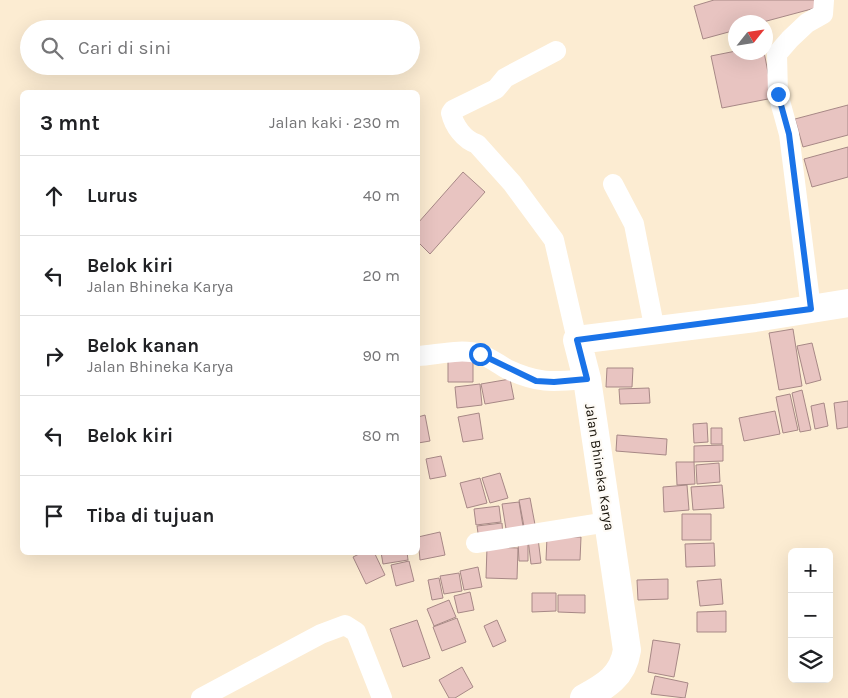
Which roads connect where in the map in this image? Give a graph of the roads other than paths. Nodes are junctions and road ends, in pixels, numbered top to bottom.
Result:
1 (824, 0) edge
2 (556, 50) dead end
3 (613, 184) dead end
4 (848, 303) edge
5 (811, 309) junction
6 (655, 331) junction
7 (577, 340) junction
8 (420, 356) edge
9 (587, 379) junction
10 (608, 522) junction
11 (476, 543) dead end
12 (201, 698) edge
13 (382, 698) edge
14 (584, 698) edge

1 - 5 street
2 - 7 street
3 - 6 street
4 - 5 street
5 - 6 street
6 - 7 street
7 - 9 street, Jalan Bhineka Karya
8 - 9 street
9 - 10 street, Jalan Bhineka Karya
10 - 11 street
10 - 14 street, Jalan Bhineka Karya
12 - 13 street

